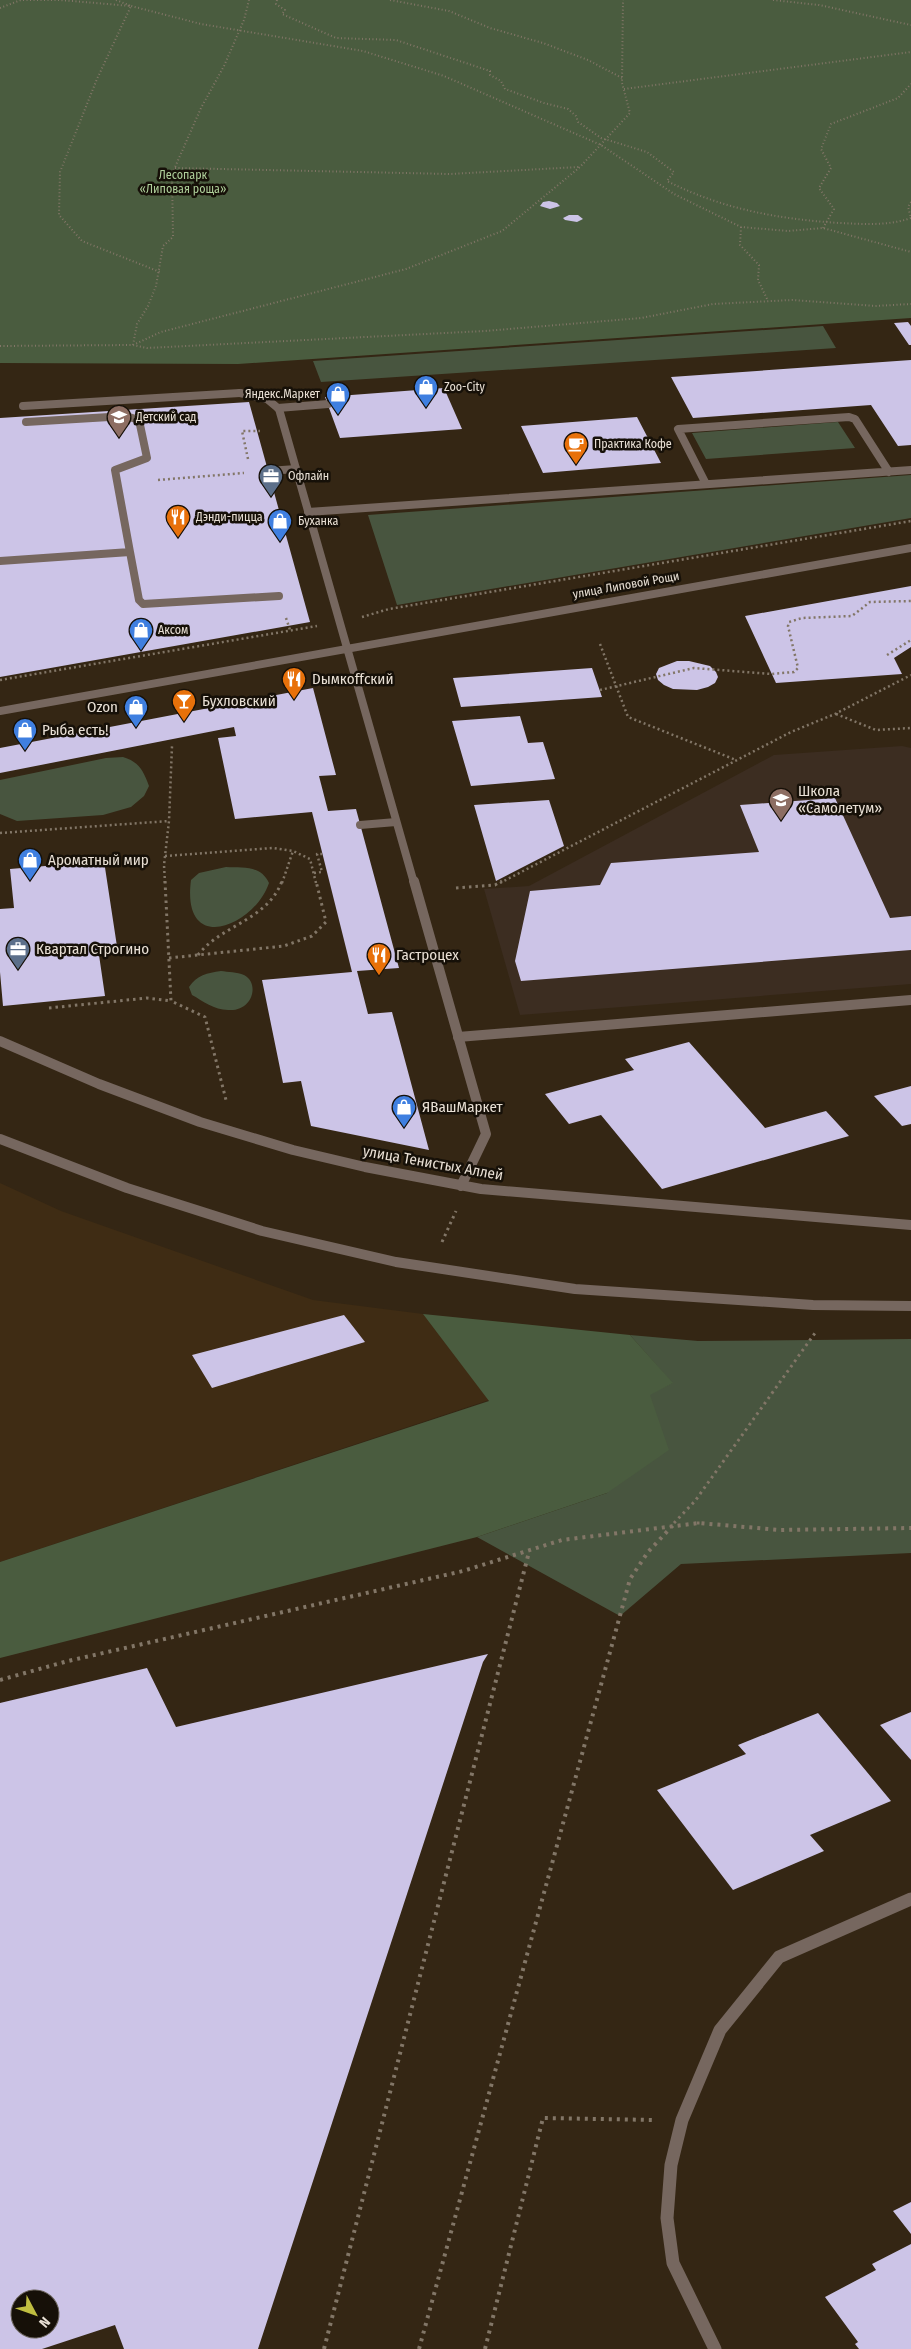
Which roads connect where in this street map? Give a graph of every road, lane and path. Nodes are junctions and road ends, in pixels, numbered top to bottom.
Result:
1 (116, 0) edge
2 (249, 0) edge
3 (277, 0) edge
4 (390, 0) edge
5 (623, 0) edge
6 (774, 0) edge
7 (131, 6) junction
8 (0, 8) edge
9 (911, 25) edge
10 (239, 30) junction
11 (911, 52) edge
12 (622, 78) junction
13 (911, 84) edge
14 (624, 89) junction
15 (605, 140) junction
16 (601, 145) junction
17 (580, 167) junction
18 (175, 168) junction
19 (911, 202) edge
20 (911, 218) edge
21 (826, 223) junction
22 (741, 227) junction
23 (823, 228) junction
24 (911, 252) edge
25 (160, 272) junction
26 (768, 301) junction
27 (911, 304) edge
28 (133, 345) junction
29 (0, 346) edge
30 (328, 404) dead end
31 (23, 406) dead end
32 (278, 408) junction
33 (26, 422) dead end
34 (257, 430) dead end
35 (248, 464) dead end
36 (296, 469) junction
37 (911, 470) edge
38 (250, 472) dead end
39 (268, 472) dead end
40 (889, 472) junction
41 (118, 483) junction
42 (706, 484) junction
43 (308, 512) junction
44 (911, 521) edge
45 (911, 548) edge
46 (130, 552) junction
47 (0, 561) edge
48 (279, 596) dead end
49 (911, 601) edge
50 (357, 619) dead end
51 (287, 621) dead end
52 (317, 626) dead end
53 (290, 630) junction
54 (911, 640) edge
55 (600, 644) dead end
56 (346, 648) junction
57 (887, 655) dead end
58 (911, 675) edge
59 (0, 680) edge
60 (600, 690) dead end
61 (0, 711) edge
62 (835, 714) junction
63 (911, 728) edge
64 (172, 746) dead end
65 (737, 760) junction
66 (169, 822) junction
67 (396, 822) junction
68 (360, 825) dead end
69 (0, 832) edge
70 (293, 851) junction
71 (322, 854) dead end
72 (165, 856) junction
73 (314, 873) junction
74 (456, 888) dead end
75 (198, 955) junction
76 (169, 958) junction
77 (911, 1000) edge
78 (171, 1001) junction
79 (49, 1008) dead end
80 (458, 1037) junction
81 (0, 1041) edge
82 (208, 1126) junction
83 (0, 1139) edge
84 (461, 1186) junction
85 (911, 1225) edge
86 (911, 1306) edge
87 (815, 1333) dead end
88 (672, 1526) junction
89 (911, 1528) edge
90 (529, 1551) junction
91 (0, 1680) edge
92 (911, 1899) edge
93 (682, 2120) junction
94 (324, 2349) edge
95 (419, 2349) edge
96 (485, 2349) edge
97 (715, 2349) edge

1 - 7 path
2 - 10 path
3 - 15 path
4 - 12 path
5 - 12 path
6 - 9 path
7 - 8 path
7 - 10 path
7 - 25 path
10 - 16 path
10 - 18 path
11 - 14 path
12 - 14 path
13 - 21 path
14 - 15 path
15 - 16 path
15 - 21 path
16 - 17 path
16 - 22 path
17 - 18 path
17 - 28 path
18 - 25 path
19 - 20 path
20 - 21 path
21 - 23 path
22 - 23 path
22 - 26 path
23 - 24 path
25 - 28 path
26 - 27 path
26 - 28 path
28 - 29 path
30 - 32 street
31 - 32 street
32 - 36 street
33 - 41 street
34 - 35 path
36 - 39 street
36 - 43 street
37 - 40 street
38 - 41 path
40 - 42 street
40 - 42 street
41 - 46 street
42 - 43 street
43 - 56 street
44 - 50 path
45 - 56 street, улица Липовой Рощи
46 - 47 street
46 - 48 street
49 - 60 path
51 - 53 path
52 - 53 path
53 - 59 path
54 - 57 path
55 - 65 path
56 - 61 street, улица Липовой Рощи
56 - 67 street
58 - 62 path
62 - 63 path
62 - 65 path
64 - 66 path
65 - 74 path
66 - 69 path
66 - 72 path
67 - 68 street
67 - 80 street
70 - 72 path
70 - 73 path
70 - 75 path
71 - 73 path
72 - 76 path
73 - 75 path
75 - 76 path
76 - 78 path
77 - 80 street
78 - 79 path
78 - 82 path
80 - 84 street
81 - 82 street, улица Тенистых Аллей
82 - 84 street, улица Тенистых Аллей
83 - 86 street
84 - 85 street, улица Тенистых Аллей
87 - 88 path
88 - 89 path
88 - 90 path
88 - 95 path
90 - 91 path
90 - 94 path
92 - 93 street
93 - 96 path
93 - 97 street

